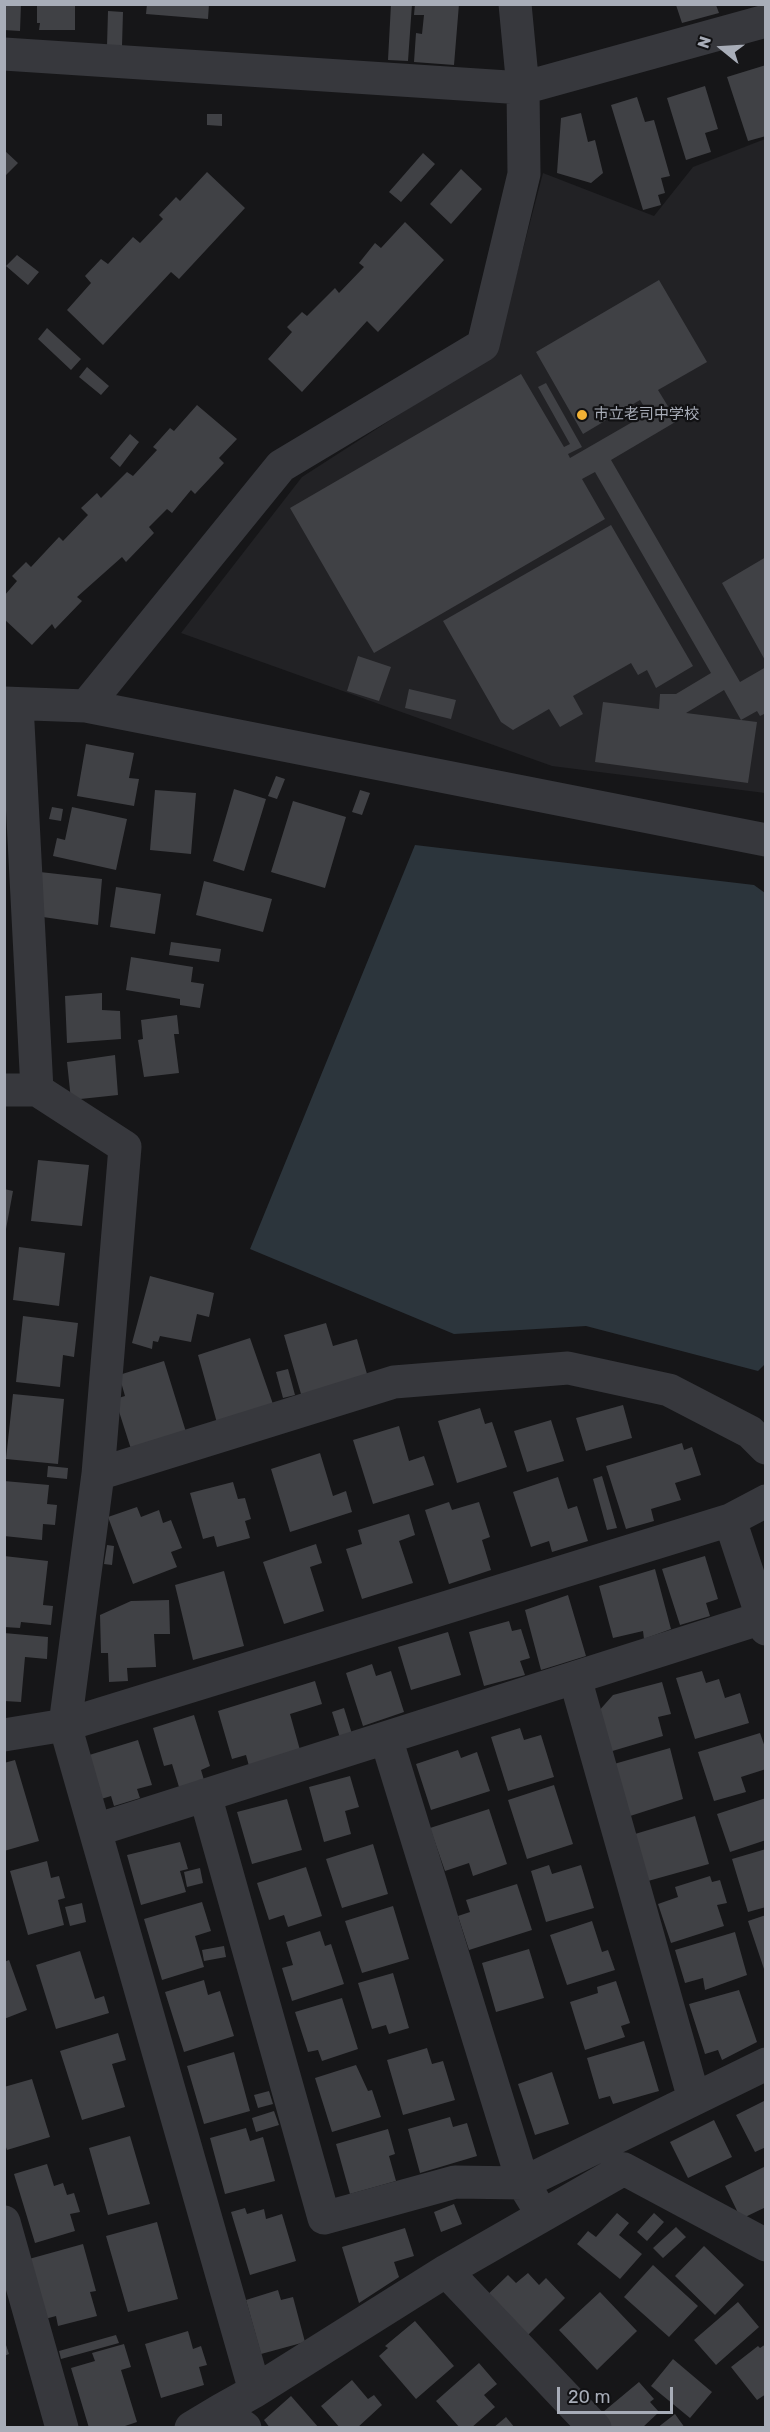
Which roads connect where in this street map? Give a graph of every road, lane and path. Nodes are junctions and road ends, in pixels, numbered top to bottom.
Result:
1 (515, 4) edge
2 (753, 17) edge
3 (4, 54) edge
4 (523, 88) junction
5 (11, 703) edge
6 (86, 706) junction
7 (765, 840) edge
8 (4, 1090) edge
9 (38, 1090) junction
10 (765, 1448) edge
11 (98, 1474) junction
12 (765, 1501) edge
13 (730, 1520) junction
14 (764, 1623) edge
15 (575, 1678) junction
16 (65, 1725) junction
17 (4, 1735) edge
18 (386, 1738) junction
19 (205, 1795) junction
20 (96, 1830) junction
21 (765, 2064) edge
22 (694, 2099) junction
23 (523, 2183) junction
24 (544, 2215) junction
25 (4, 2222) edge
26 (765, 2245) edge
27 (446, 2271) junction
28 (255, 2391) junction
29 (233, 2419) edge
30 (62, 2427) edge
31 (191, 2427) edge
32 (595, 2427) edge

1 - 4 street
2 - 4 street
3 - 4 street
4 - 6 street
5 - 6 street
5 - 9 street
6 - 7 street
8 - 9 street
9 - 11 street
10 - 11 street
11 - 16 street
12 - 13 street
13 - 14 street
13 - 16 street
14 - 15 street
15 - 18 street
15 - 22 street
16 - 17 street
16 - 20 street
18 - 19 street
18 - 23 street
19 - 20 street
19 - 23 street
20 - 28 street
21 - 22 street
22 - 23 street
23 - 24 street
24 - 26 street
24 - 27 street
25 - 30 street
27 - 28 street
27 - 32 street
28 - 29 street
29 - 31 street

